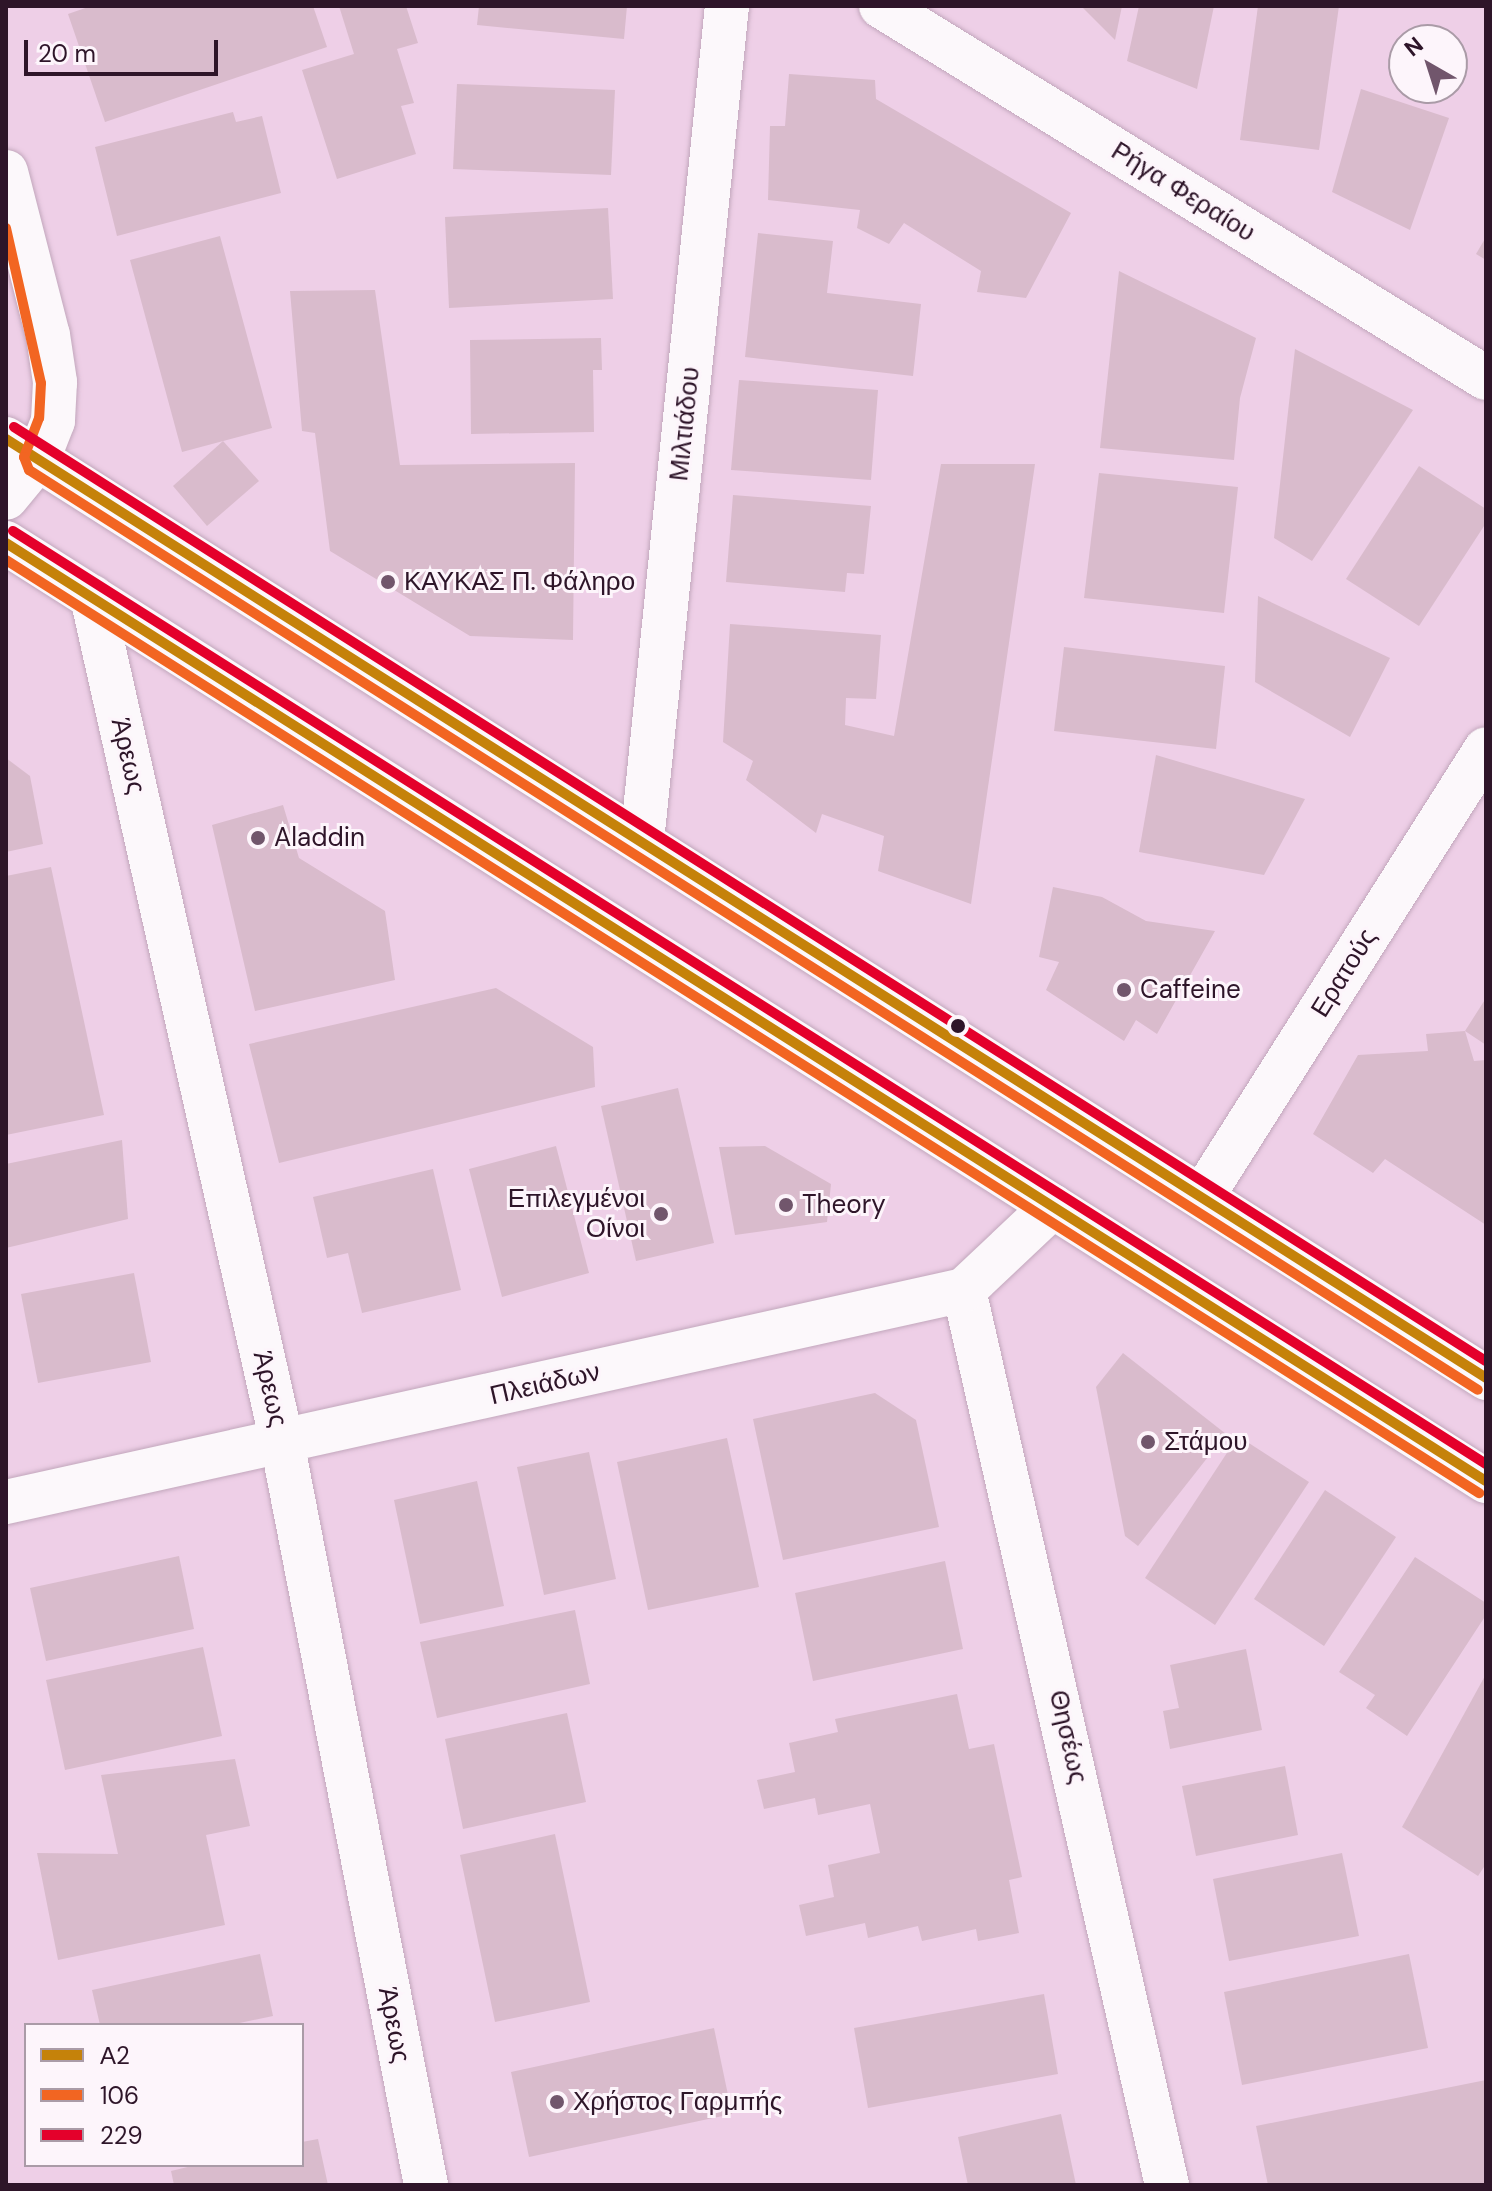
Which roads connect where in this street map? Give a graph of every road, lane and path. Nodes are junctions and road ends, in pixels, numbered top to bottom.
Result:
1 (727, 6) edge
2 (881, 6) edge
3 (6, 172) edge
4 (1486, 378) edge
5 (22, 449) edge
6 (6, 498) edge
7 (6, 543) edge
8 (92, 597) junction
9 (1486, 749) edge
10 (642, 841) junction
11 (1202, 1197) junction
12 (1053, 1206) junction
13 (964, 1290) junction
14 (1486, 1378) edge
15 (282, 1442) junction
16 (1486, 1481) edge
17 (6, 1502) edge
18 (426, 2185) edge
19 (1167, 2185) edge

1 - 10 street, Μιλτιάδου
2 - 4 street, Ρήγα Φεραίου
3 - 5 street
5 - 6 street
5 - 10 street
7 - 8 street
8 - 12 street
8 - 15 street, Άρεως
9 - 11 street, Ερατούς
10 - 11 street
11 - 14 street
12 - 13 street
12 - 16 street
13 - 15 street, Πλειάδων
13 - 19 street, Θησέως
15 - 17 street, Πλειάδων
15 - 18 street, Άρεως

